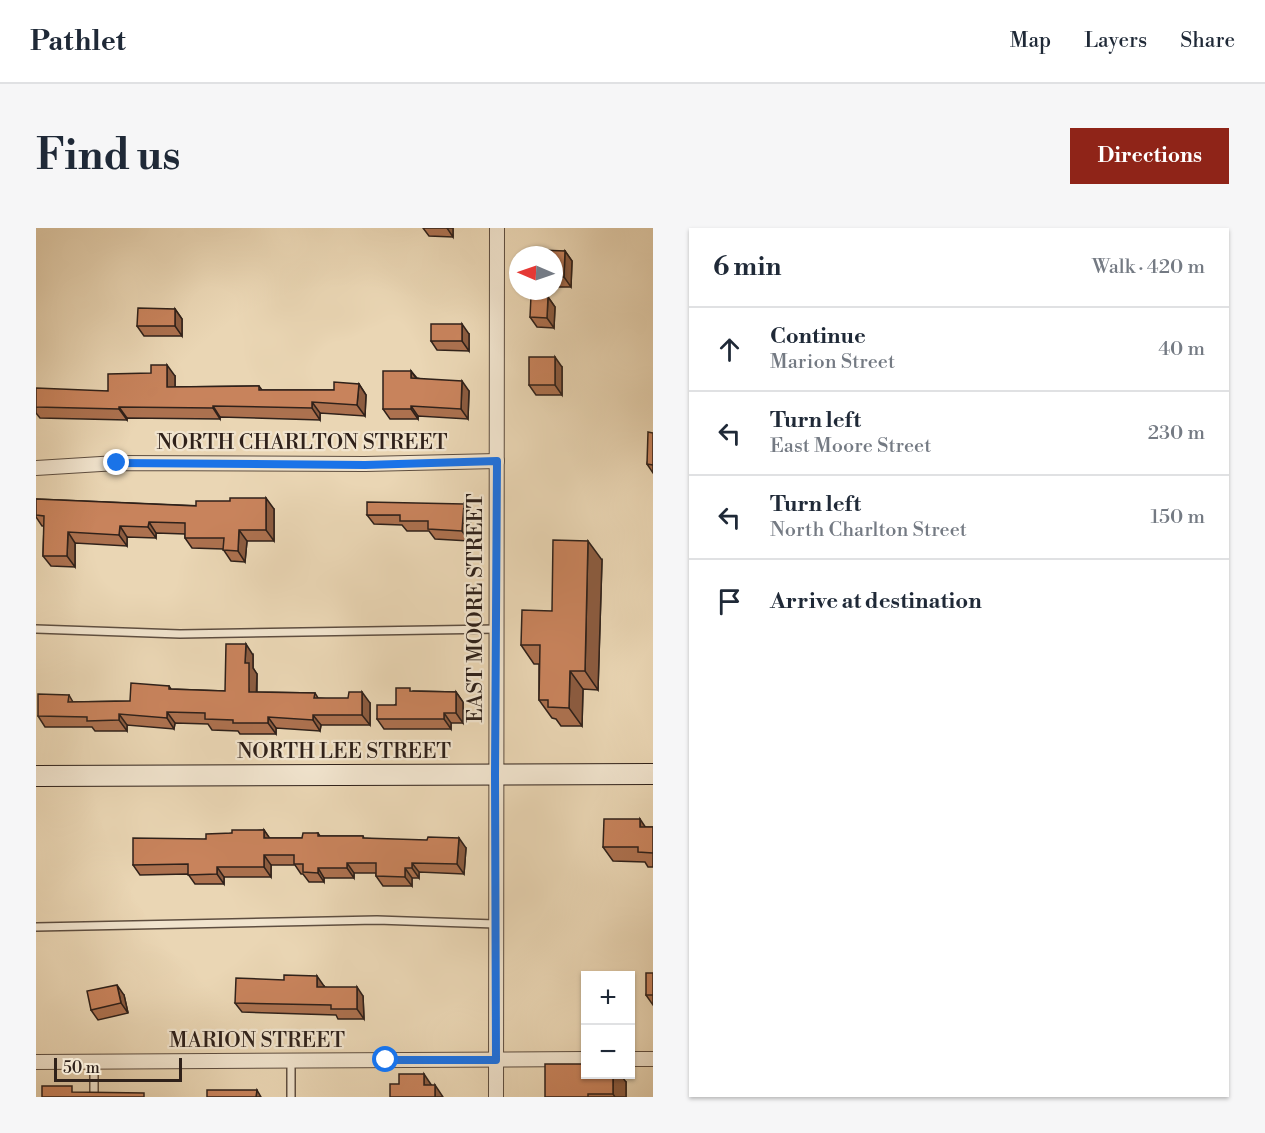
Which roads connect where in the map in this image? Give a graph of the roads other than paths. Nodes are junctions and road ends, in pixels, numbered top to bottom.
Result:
1 (497, 228) edge
2 (497, 461) junction
3 (36, 468) edge
4 (36, 629) edge
5 (497, 629) junction
6 (653, 774) edge
7 (495, 775) junction
8 (36, 776) edge
9 (495, 924) junction
10 (36, 927) edge
11 (581, 1059) edge
12 (635, 1059) edge
13 (653, 1059) edge
14 (496, 1060) junction
15 (94, 1061) junction
16 (291, 1061) junction
17 (36, 1062) edge
18 (94, 1097) edge
19 (291, 1097) edge
20 (496, 1097) edge

1 - 2 street, EAST MOORE STREET
2 - 3 street, NORTH CHARLTON STREET
2 - 5 street, EAST MOORE STREET
4 - 5 lane
5 - 7 street, EAST MOORE STREET
6 - 7 street, NORTH LEE STREET
7 - 8 street, NORTH LEE STREET
7 - 9 street, EAST MOORE STREET
9 - 10 lane
9 - 14 street, EAST MOORE STREET
11 - 14 street, MARION STREET
12 - 13 street
14 - 16 street, MARION STREET
14 - 20 street, EAST MOORE STREET
15 - 16 street, MARION STREET
15 - 17 street, MARION STREET
15 - 18 lane
16 - 19 lane

